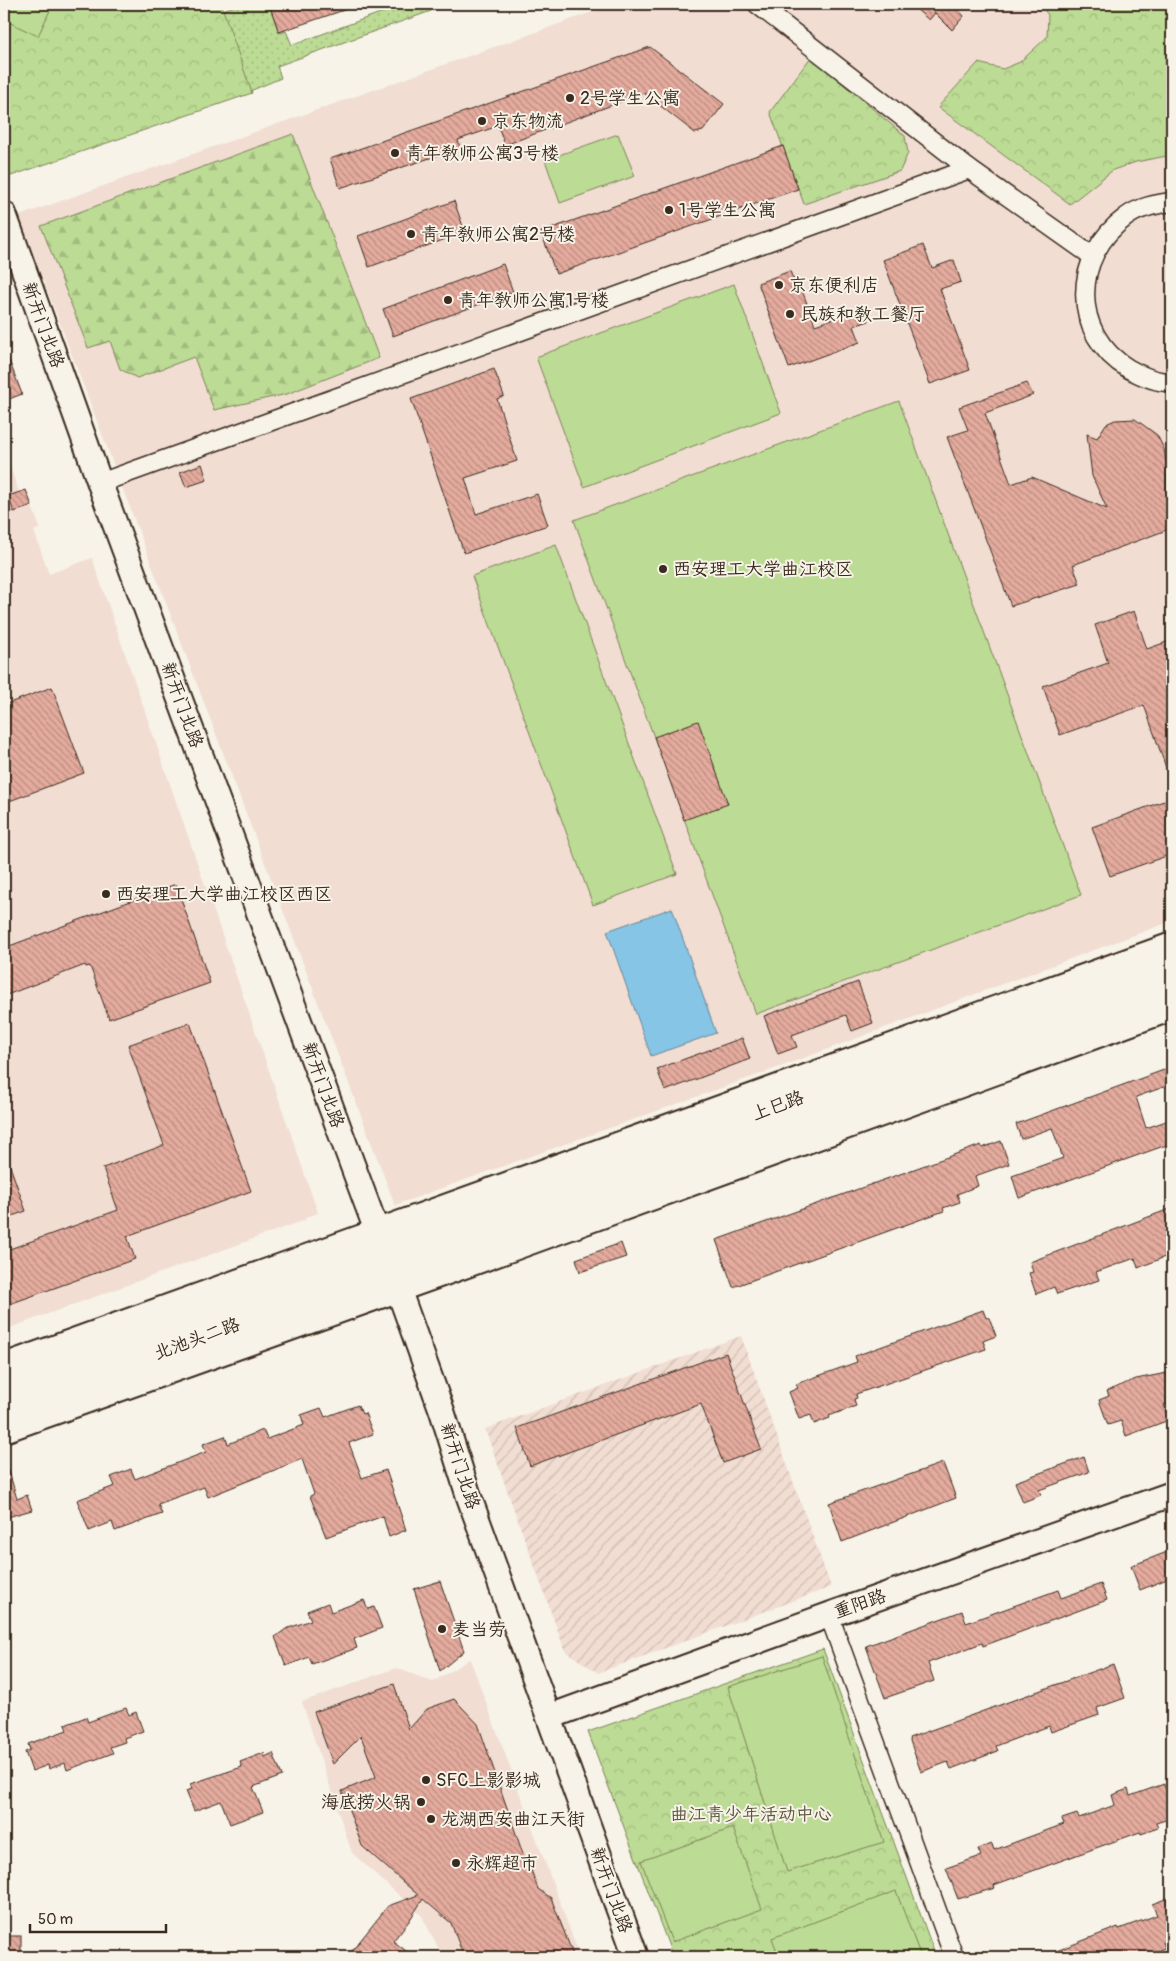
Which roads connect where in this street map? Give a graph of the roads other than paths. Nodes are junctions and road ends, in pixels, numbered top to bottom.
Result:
1 (757, 4) edge
2 (969, 169) junction
3 (1172, 202) edge
4 (4, 214) edge
5 (1092, 256) junction
6 (1172, 382) edge
7 (100, 483) junction
8 (1172, 945) edge
9 (1172, 965) edge
10 (1172, 986) edge
11 (1172, 1008) edge
12 (388, 1259) junction
13 (4, 1366) edge
14 (4, 1387) edge
15 (4, 1409) edge
16 (4, 1430) edge
17 (1172, 1494) edge
18 (829, 1615) junction
19 (548, 1718) junction
20 (636, 1957) edge
21 (954, 1957) edge

1 - 2 street
2 - 5 street
2 - 7 street
3 - 5 street
4 - 7 street, 新开门北路
5 - 6 street
7 - 12 street, 新开门北路
8 - 12 street
9 - 12 street, 上巳路
10 - 12 street, 上巳路
11 - 12 street
12 - 13 street
12 - 14 street, 北池头二路
12 - 15 street, 北池头二路
12 - 16 street
12 - 19 street, 新开门北路
17 - 18 street, 重阳路
18 - 19 street, 重阳路
18 - 21 street
19 - 20 street, 新开门北路

